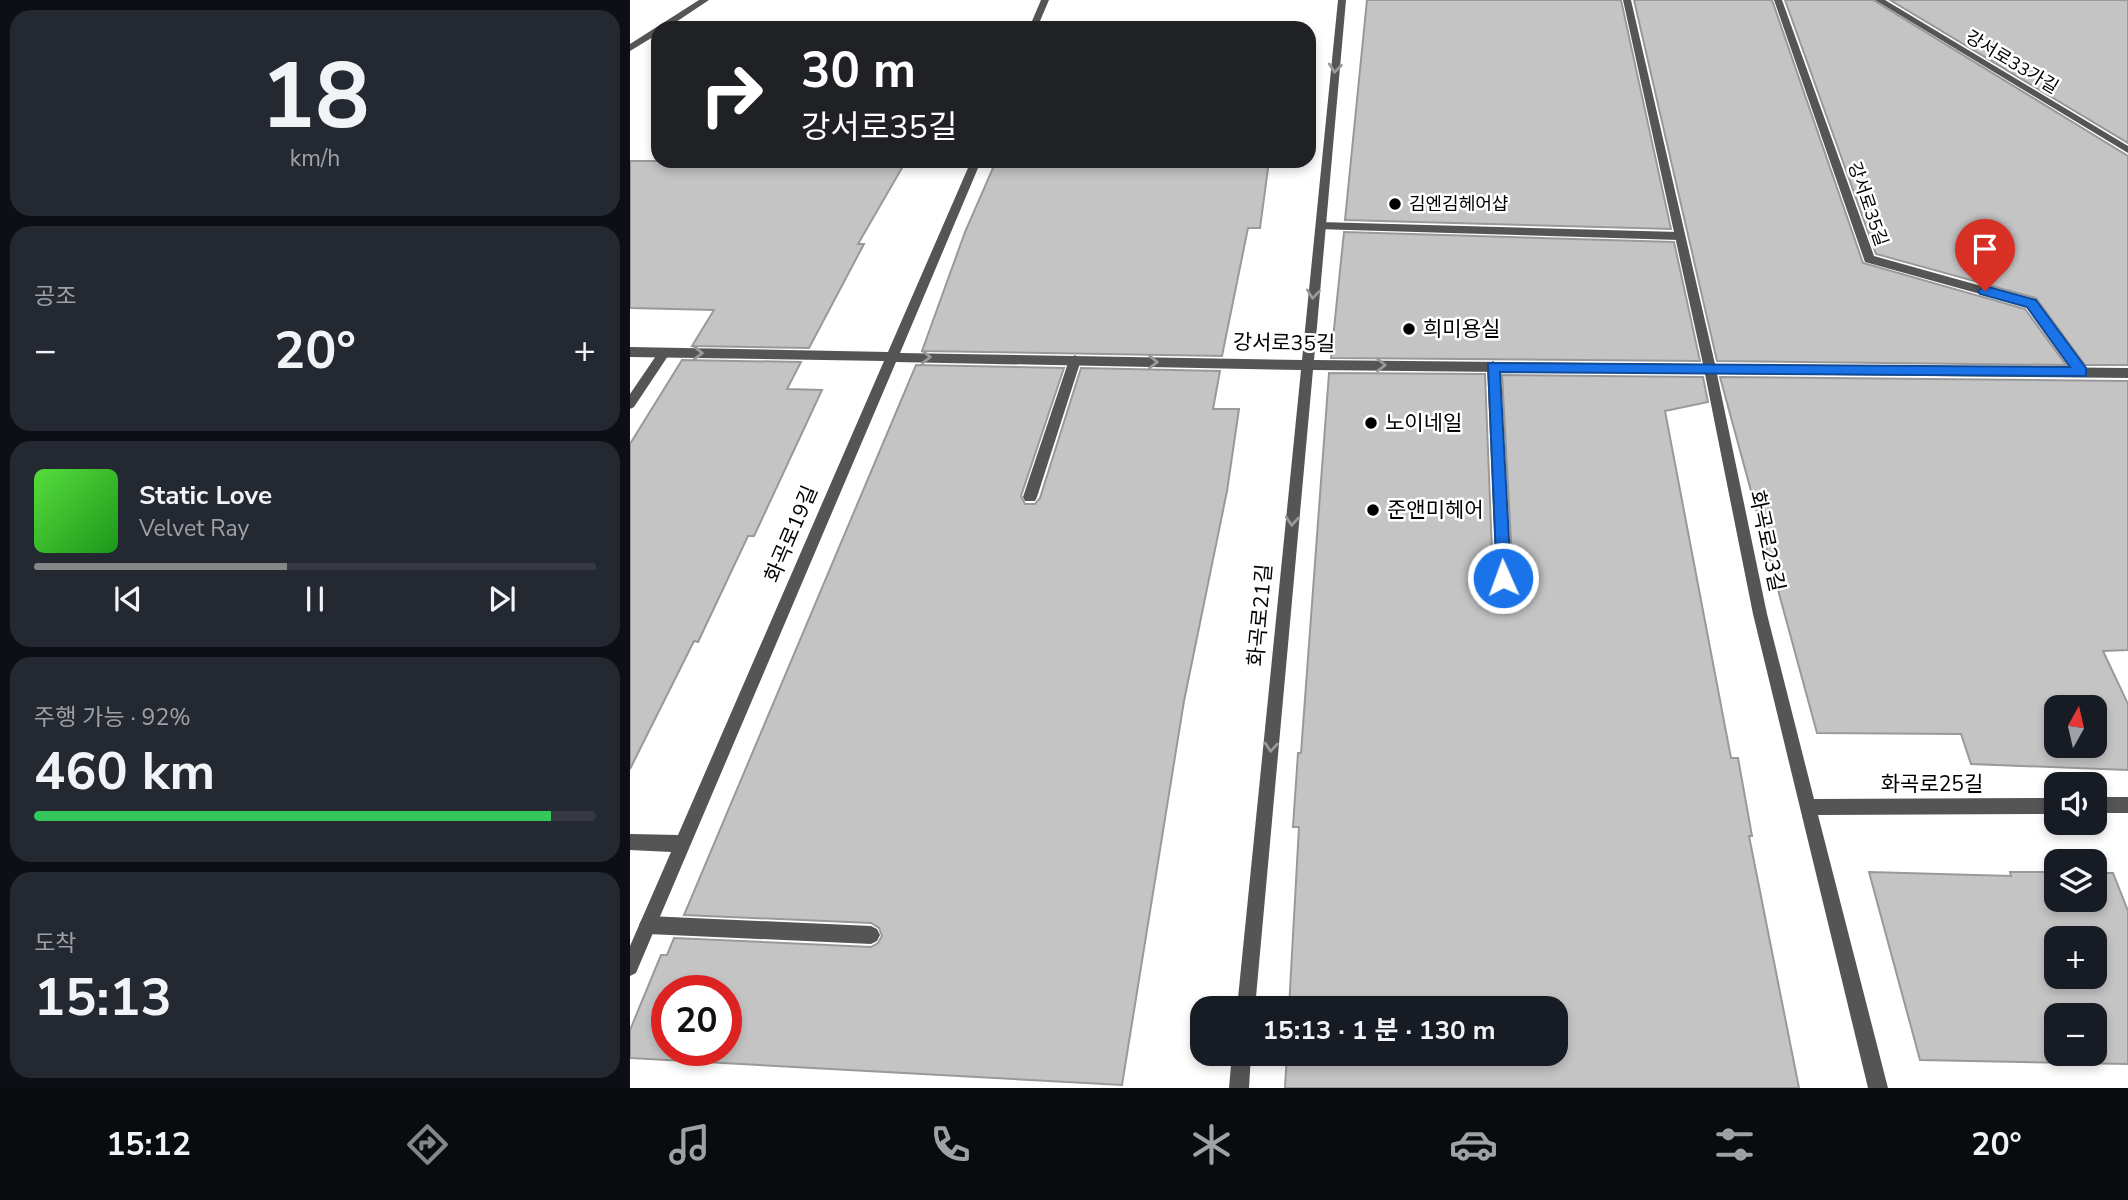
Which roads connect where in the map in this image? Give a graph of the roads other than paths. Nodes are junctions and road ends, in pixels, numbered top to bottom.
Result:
1 (705, 0) edge
2 (1045, 0) edge
3 (1342, 0) edge
4 (1627, 0) edge
5 (1778, 0) edge
6 (1879, 0) edge
7 (672, 21) edge
8 (1036, 21) edge
9 (651, 34) edge
10 (630, 48) edge
11 (2128, 150) edge
12 (973, 168) edge
13 (1320, 226) junction
14 (1679, 236) junction
15 (630, 352) edge
16 (664, 352) junction
17 (891, 357) junction
18 (1075, 360) junction
19 (1306, 365) junction
20 (1493, 366) junction
21 (1710, 368) junction
22 (2081, 372) junction
23 (2128, 373) edge
24 (630, 404) edge
25 (1030, 496) dead end
26 (1503, 578) dead end
27 (2128, 805) edge
28 (2044, 806) edge
29 (2107, 806) edge
30 (1808, 807) junction
31 (630, 842) edge
32 (682, 844) junction
33 (648, 925) junction
34 (872, 935) dead end
35 (630, 967) edge
36 (1247, 996) edge
37 (1241, 1066) edge
38 (1239, 1088) edge
39 (1878, 1088) edge

1 - 7 street
2 - 8 street
3 -> 13 street, 화곡로21길
4 - 14 street, 화곡로23길
5 - 22 street, 강서로35길
6 - 11 street, 강서로33가길
9 - 10 street
12 - 17 street, 화곡로19길
13 - 14 street
13 -> 19 street, 화곡로21길
14 - 21 street, 화곡로23길
15 - 16 street, 강서로35길
16 -> 17 street, 강서로35길
16 - 24 street
17 -> 18 street, 강서로35길
17 - 32 street, 화곡로19길
18 -> 19 street, 강서로35길
18 - 25 street
19 -> 20 street, 강서로35길
19 -> 36 street, 화곡로21길
20 - 21 street, 강서로35길
20 - 26 street
21 - 22 street, 강서로35길
21 - 30 street, 화곡로23길
22 - 23 street, 강서로35길
27 - 29 street
28 - 30 street, 화곡로25길
30 - 39 street, 화곡로23길
31 - 32 street
32 - 33 street, 화곡로19길
33 - 34 street
33 - 35 street, 화곡로19길
37 - 38 street

